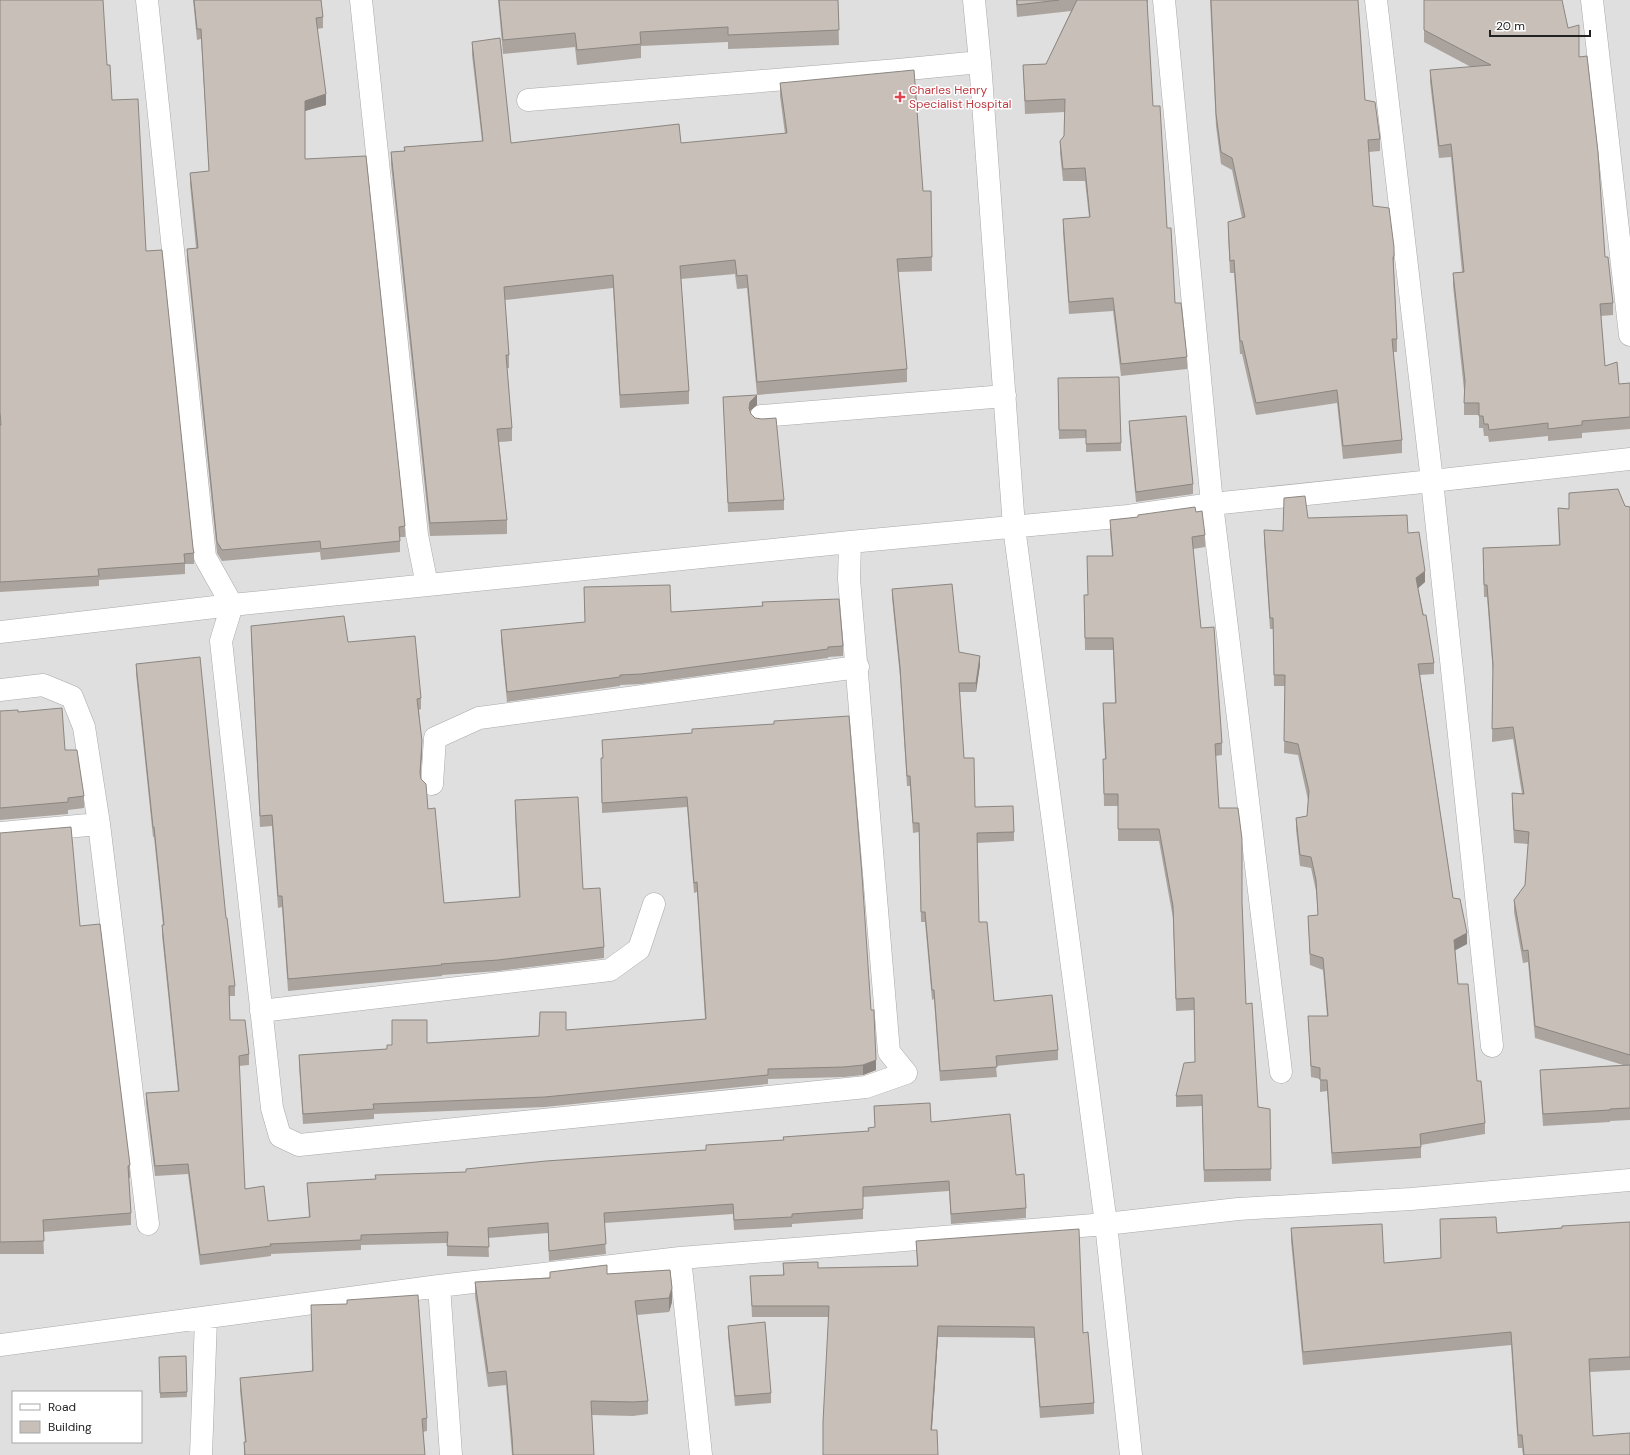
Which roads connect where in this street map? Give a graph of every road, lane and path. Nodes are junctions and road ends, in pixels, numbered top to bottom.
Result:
1 (147, 0) edge
2 (362, 0) edge
3 (974, 0) edge
4 (1164, 0) edge
5 (1376, 0) edge
6 (1592, 0) edge
7 (980, 62) junction
8 (528, 100) dead end
9 (1630, 335) edge
10 (1005, 396) junction
11 (761, 416) dead end
12 (1630, 458) edge
13 (1432, 481) junction
14 (1212, 504) junction
15 (1014, 527) junction
16 (850, 542) junction
17 (427, 585) junction
18 (232, 605) junction
19 (0, 632) edge
20 (858, 667) junction
21 (0, 690) edge
22 (432, 784) dead end
23 (99, 824) junction
24 (0, 834) edge
25 (654, 904) dead end
26 (261, 1011) junction
27 (1492, 1046) dead end
28 (1281, 1072) dead end
29 (1630, 1180) edge
30 (148, 1224) dead end
31 (1106, 1224) junction
32 (680, 1258) junction
33 (439, 1286) junction
34 (206, 1319) junction
35 (0, 1346) edge
36 (201, 1455) edge
37 (451, 1455) edge
38 (701, 1455) edge
39 (1131, 1455) edge

1 - 18 street
2 - 17 street
3 - 7 street
4 - 14 street
5 - 13 street
6 - 9 street
7 - 8 street
7 - 10 street
10 - 11 street
10 - 15 street
12 - 13 street
13 - 14 street
13 - 27 street
14 - 15 street
14 - 28 street
15 - 16 street
15 - 31 street
16 - 17 street
16 - 20 street
17 - 18 street
18 - 19 street
18 - 26 street
20 - 22 street
20 - 26 street
21 - 23 street
23 - 24 street
23 - 30 street
25 - 26 street
29 - 31 street
31 - 32 street
31 - 39 street
32 - 33 street
32 - 38 street
33 - 34 street
33 - 37 street
34 - 35 street
34 - 36 street

